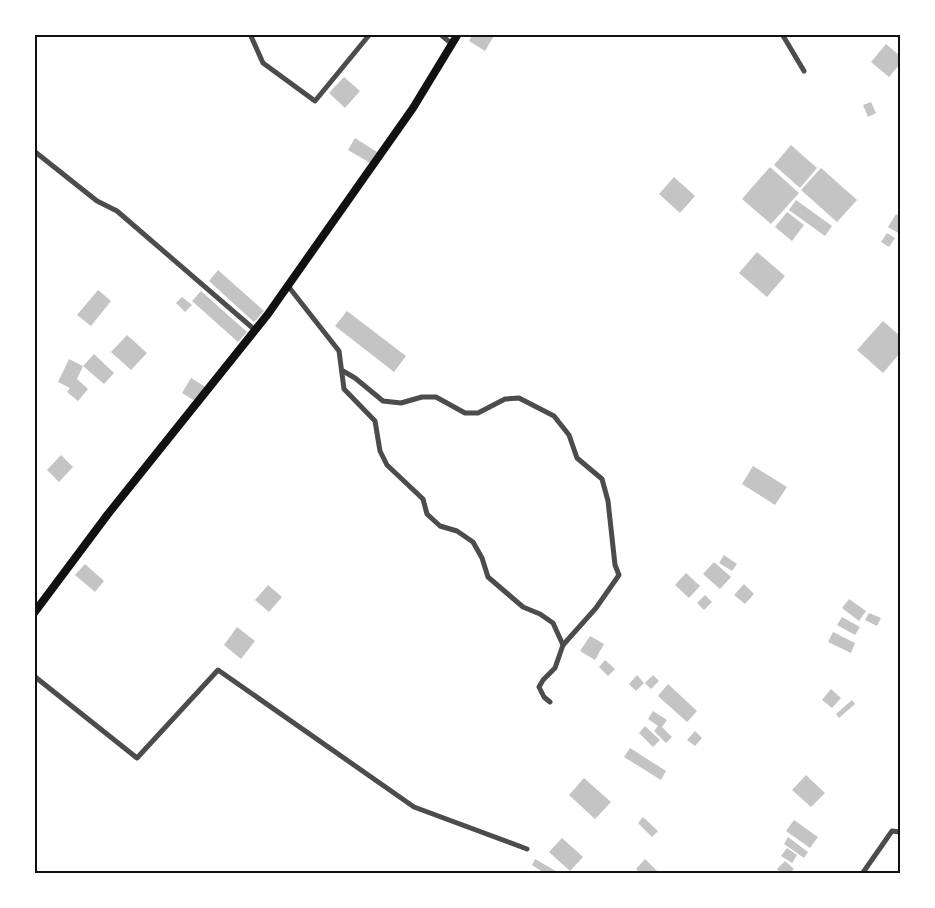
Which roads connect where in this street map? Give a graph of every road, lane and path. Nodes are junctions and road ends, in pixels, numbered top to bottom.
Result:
1 (250, 34) edge
2 (370, 34) edge
3 (440, 34) edge
4 (458, 34) edge
5 (782, 34) edge
6 (452, 44) junction
7 (804, 71) dead end
8 (34, 151) edge
9 (288, 286) junction
10 (255, 330) junction
11 (343, 371) junction
12 (34, 613) edge
13 (563, 645) junction
14 (34, 676) edge
15 (550, 702) dead end
16 (900, 832) edge
17 (527, 849) dead end
18 (862, 873) edge

1 - 2 street
3 - 6 street
4 - 6 main road
5 - 7 street
6 - 9 main road
8 - 10 street
9 - 10 main road
9 - 11 street
10 - 12 main road
11 - 13 street
11 - 13 street
13 - 15 street
14 - 17 street
16 - 18 street

